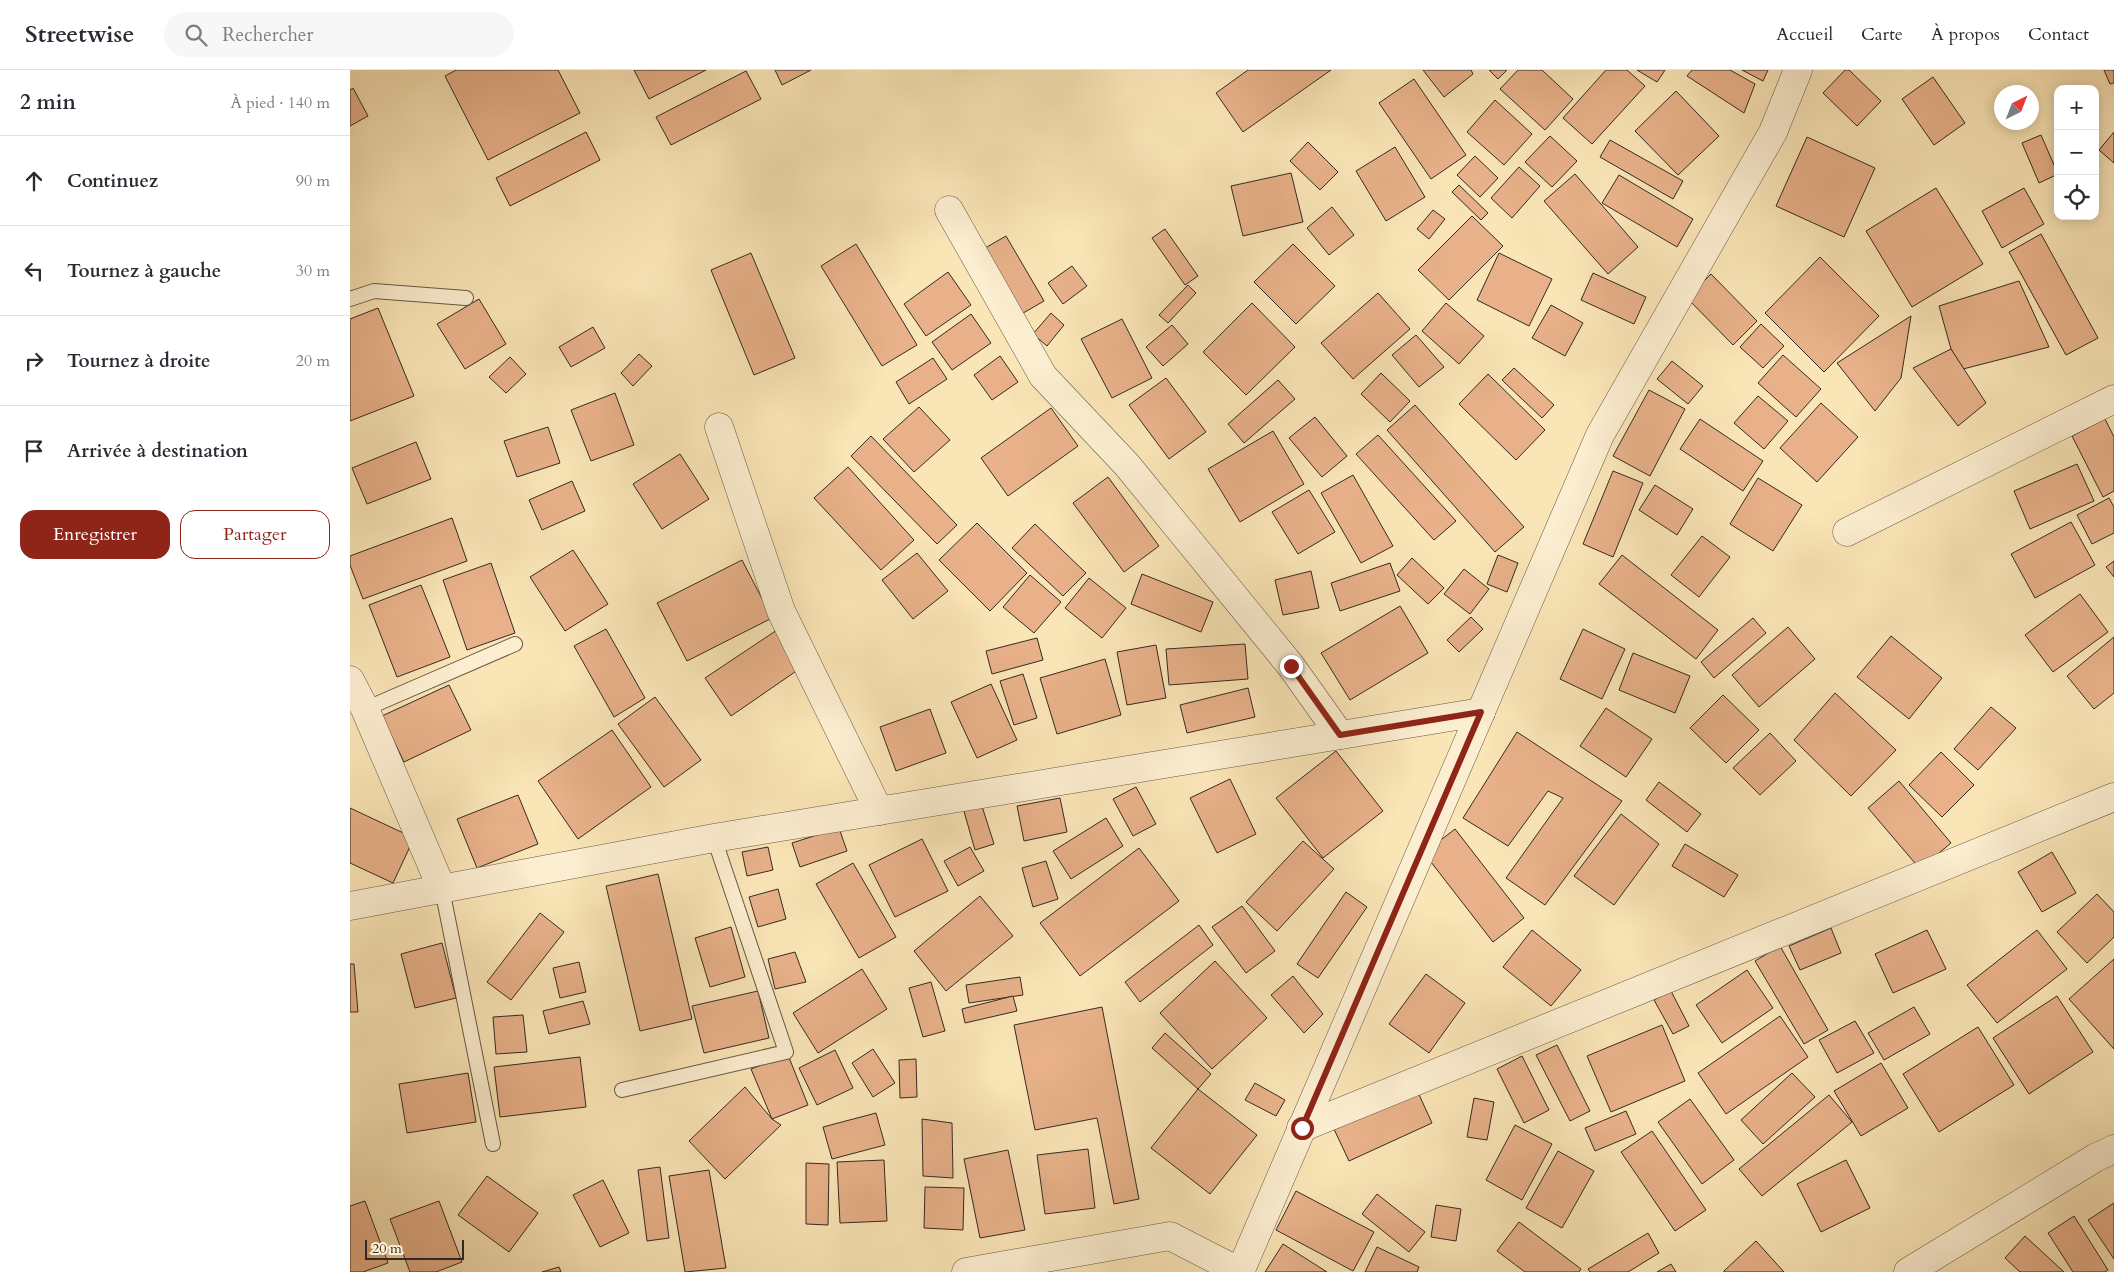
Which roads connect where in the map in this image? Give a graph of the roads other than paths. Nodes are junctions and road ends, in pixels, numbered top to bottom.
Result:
1 (1798, 70) edge
2 (949, 210) dead end
3 (466, 298) dead end
4 (350, 299) edge
5 (2114, 399) edge
6 (720, 427) dead end
7 (1847, 532) dead end
8 (515, 644) dead end
9 (350, 680) edge
10 (365, 709) junction
11 (1481, 712) junction
12 (1340, 735) junction
13 (2114, 797) edge
14 (879, 811) junction
15 (714, 838) junction
16 (442, 889) junction
17 (350, 906) edge
18 (622, 1090) dead end
19 (1302, 1128) junction
20 (493, 1144) dead end
21 (2114, 1149) edge
22 (966, 1272) edge
23 (1240, 1272) edge
24 (1908, 1272) edge

1 - 11 street
2 - 12 street
3 - 4 lane
5 - 7 street
6 - 14 street
8 - 10 lane
9 - 10 street
10 - 16 street
11 - 12 street
11 - 19 street
12 - 14 street
13 - 19 street
14 - 15 street
15 - 16 street
15 - 18 lane
16 - 17 street
16 - 20 lane
19 - 23 street
21 - 24 street
22 - 23 street

